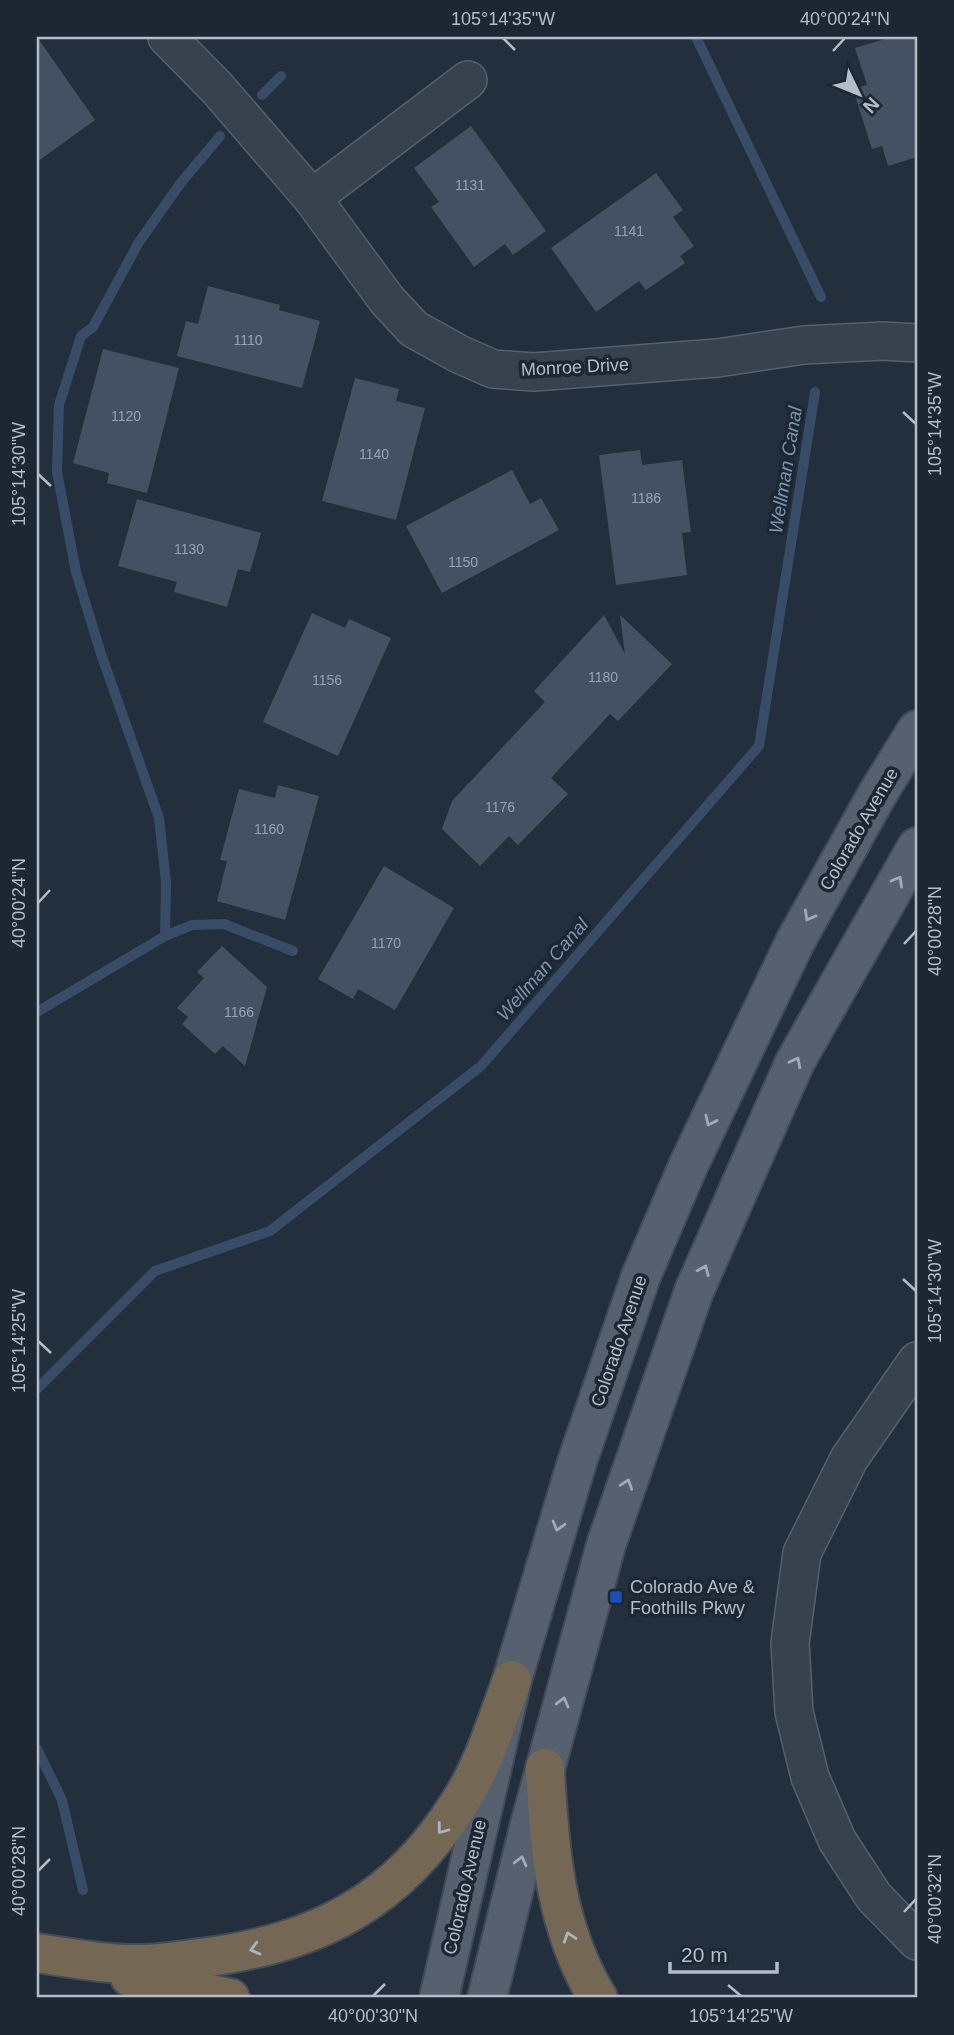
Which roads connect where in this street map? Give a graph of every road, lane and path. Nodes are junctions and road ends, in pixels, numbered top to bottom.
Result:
1 (167, 37) edge
2 (468, 80) dead end
3 (312, 198) junction
4 (917, 343) edge
5 (917, 730) edge
6 (917, 847) edge
7 (917, 1361) edge
8 (512, 1680) junction
9 (545, 1768) junction
10 (917, 1941) edge
11 (37, 1955) edge
12 (230, 1998) edge
13 (439, 1998) edge
14 (487, 1998) edge
15 (598, 1998) edge

1 - 3 street, Monroe Drive
2 - 3 street
3 - 4 street, Monroe Drive
5 -> 8 main road, Colorado Avenue
9 -> 6 main road
7 - 10 street
8 -> 11 highway
8 - 13 main road, Colorado Avenue
14 -> 9 main road
15 -> 9 highway
11 - 12 highway

